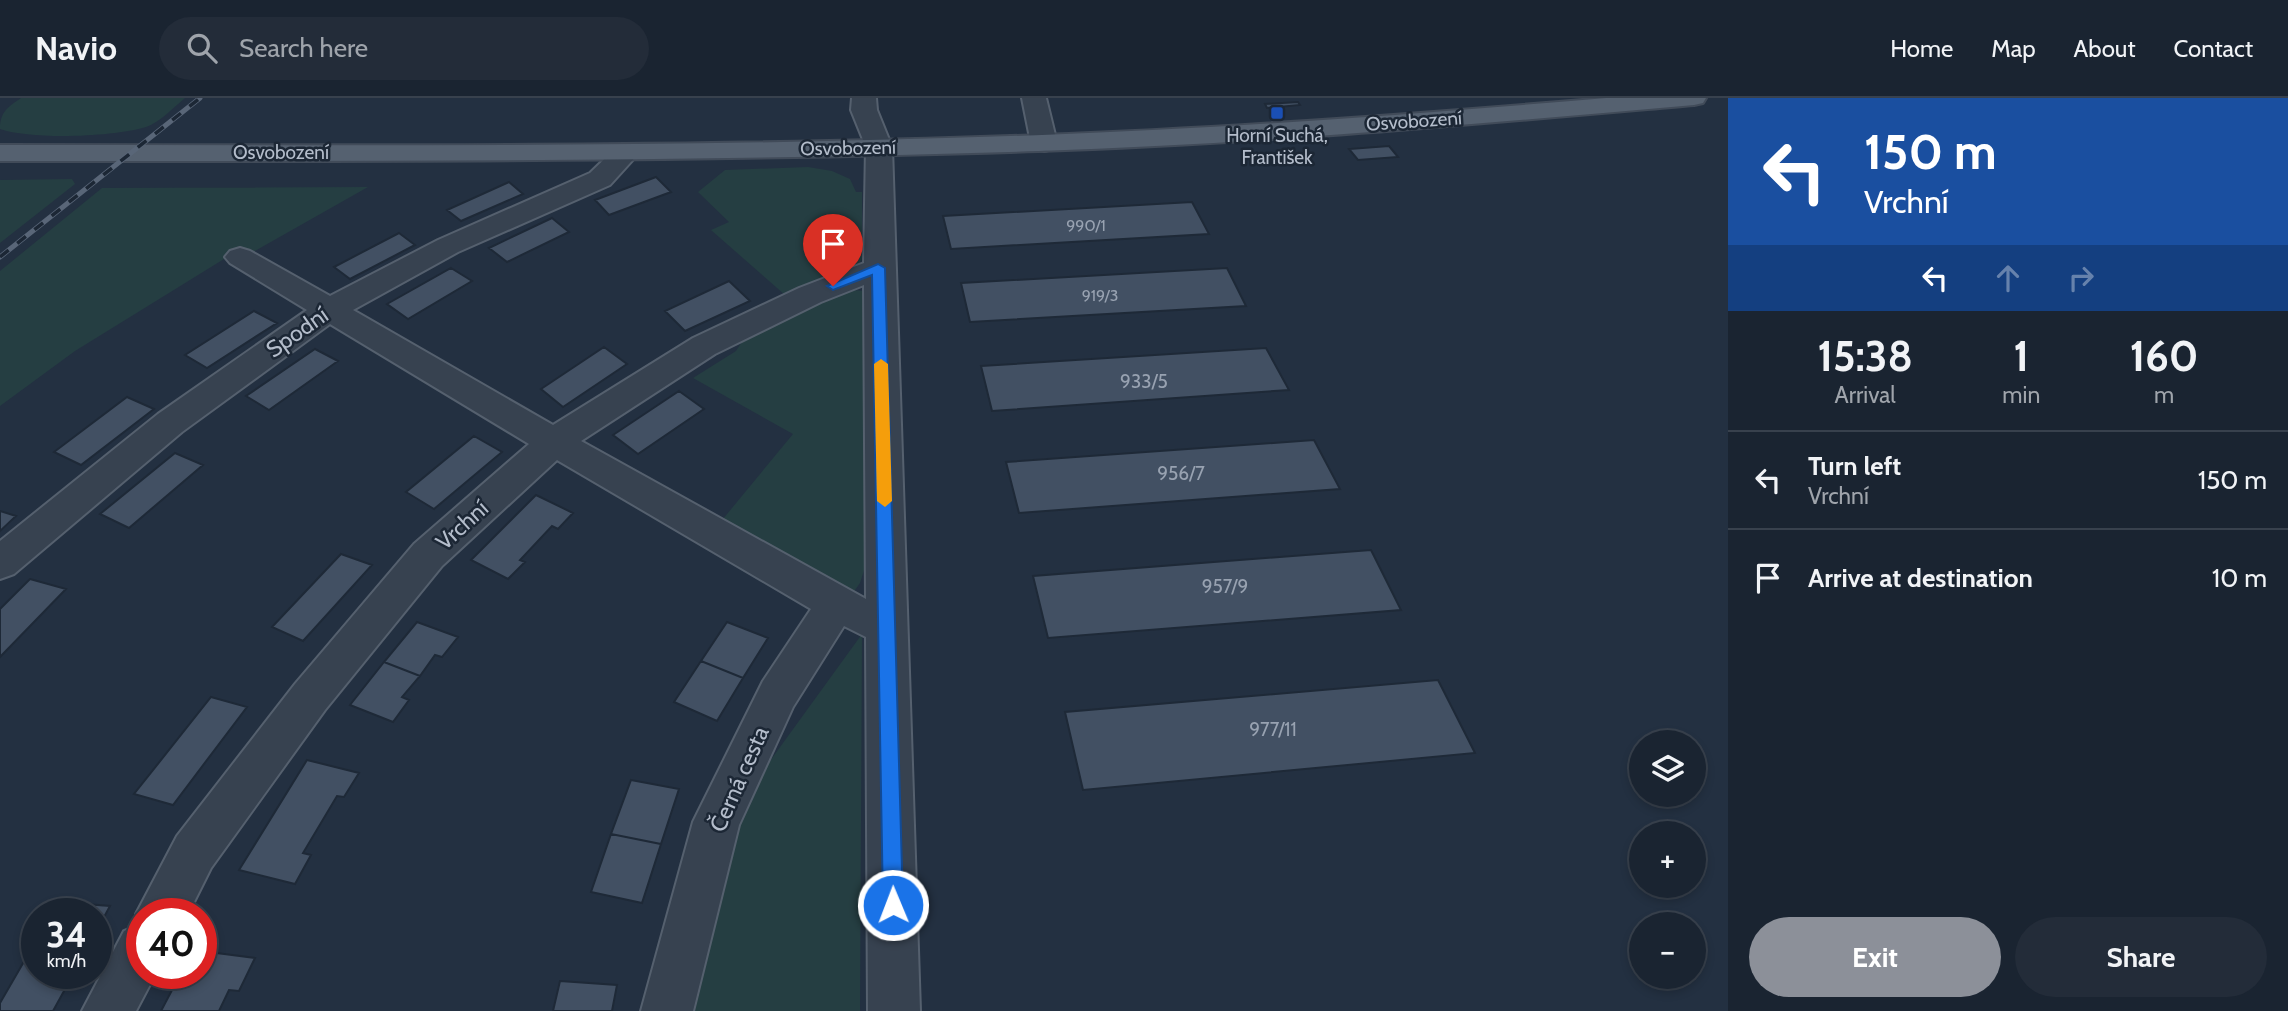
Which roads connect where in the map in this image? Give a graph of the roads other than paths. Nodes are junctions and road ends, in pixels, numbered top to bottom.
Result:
1 (864, 98) edge
2 (1034, 98) edge
3 (1694, 98) edge
4 (1653, 100) edge
5 (1044, 143) junction
6 (879, 147) junction
7 (0, 153) edge
8 (626, 153) junction
9 (240, 257) dead end
10 (878, 268) junction
11 (330, 309) junction
12 (554, 442) junction
13 (0, 563) edge
14 (837, 604) junction
15 (888, 629) junction
16 (170, 898) edge
17 (126, 978) edge
18 (108, 1011) edge
19 (667, 1011) edge
20 (894, 1011) edge

1 - 6 street
2 - 5 street
3 - 4 main road, Osvobození
4 - 5 main road, Osvobození
5 - 6 main road, Osvobození
6 - 8 main road, Osvobození
6 - 10 street
7 - 8 main road, Osvobození
8 - 11 street, Spodní
9 - 11 street
10 - 12 street, Vrchní
10 - 15 street
11 - 12 street
11 - 13 street, Spodní
12 - 14 street
12 - 16 street, Vrchní
14 - 15 street
14 - 19 street, Černá cesta
15 - 20 street
17 - 18 street

